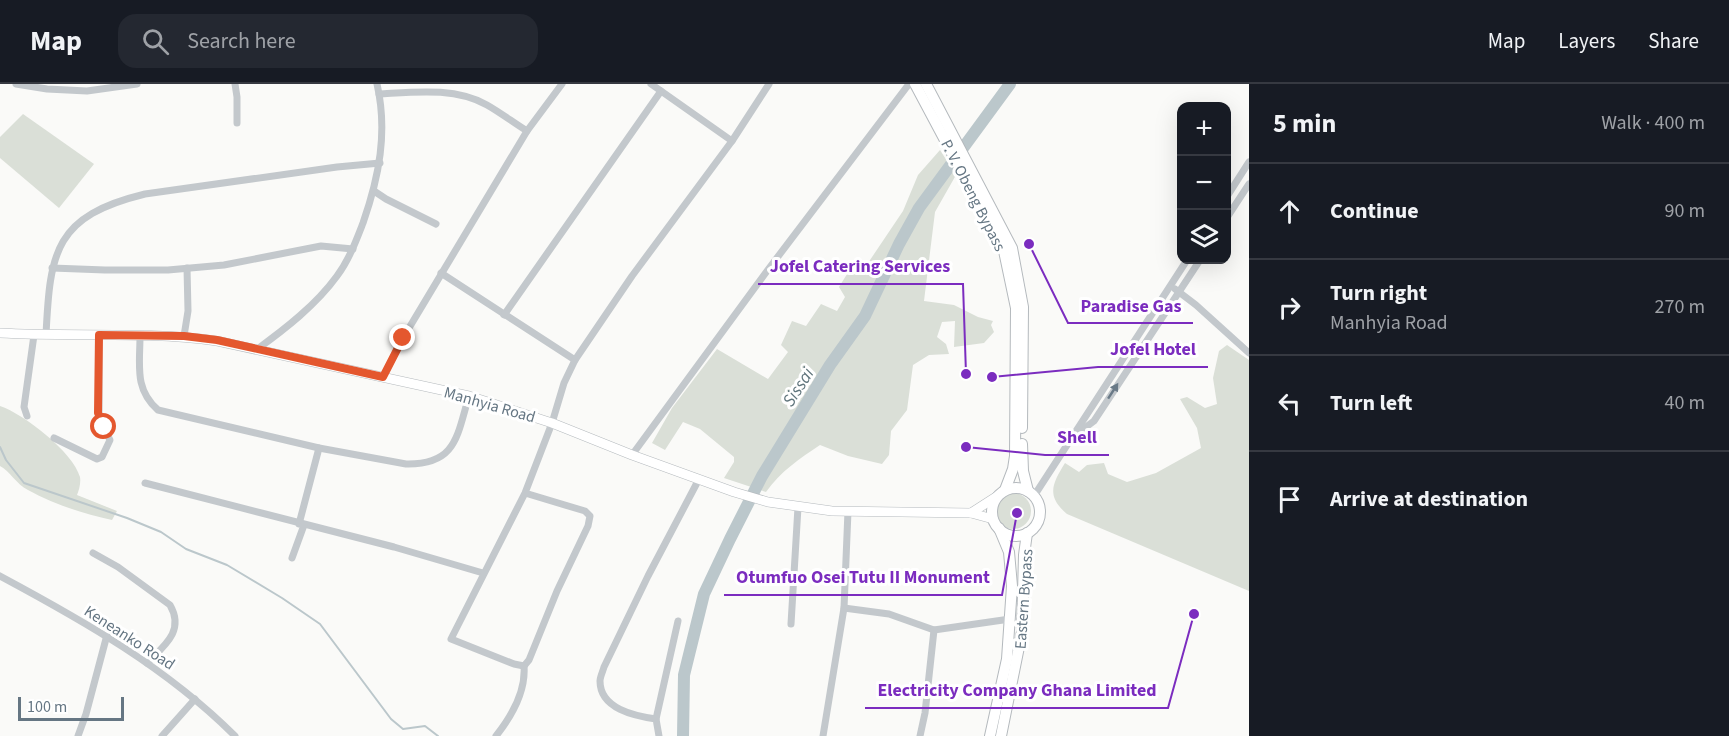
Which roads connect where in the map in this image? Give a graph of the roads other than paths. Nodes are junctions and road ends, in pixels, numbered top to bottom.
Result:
1 (16, 84) edge
2 (137, 84) edge
3 (235, 84) edge
4 (377, 84) edge
5 (456, 84) edge
6 (562, 84) edge
7 (651, 84) edge
8 (769, 84) edge
9 (909, 84) edge
10 (915, 84) edge
11 (926, 84) edge
12 (660, 91) junction
13 (379, 94) junction
14 (452, 94) junction
15 (237, 123) dead end
16 (527, 131) junction
17 (732, 141) junction
18 (956, 149) junction
19 (961, 160) junction
20 (1249, 162) edge
21 (380, 164) junction
22 (1249, 184) edge
23 (374, 191) junction
24 (1231, 191) edge
25 (1231, 213) edge
26 (436, 224) dead end
27 (353, 249) junction
28 (1184, 264) edge
29 (1197, 264) edge
30 (52, 268) junction
31 (188, 268) junction
32 (441, 273) junction
33 (1170, 286) junction
34 (1179, 292) junction
35 (504, 315) junction
36 (0, 333) edge
37 (34, 335) junction
38 (46, 335) junction
39 (99, 335) junction
40 (140, 336) junction
41 (184, 336) junction
42 (256, 350) junction
43 (1249, 353) edge
44 (575, 360) junction
45 (383, 377) junction
46 (469, 396) junction
47 (27, 416) dead end
48 (552, 423) junction
49 (1076, 435) junction
50 (54, 438) dead end
51 (318, 448) junction
52 (632, 455) junction
53 (699, 479) junction
54 (145, 483) dead end
55 (525, 493) junction
56 (1002, 493) junction
57 (1031, 494) junction
58 (798, 507) junction
59 (848, 511) junction
60 (971, 513) junction
61 (301, 524) junction
62 (996, 524) junction
63 (1028, 533) junction
64 (93, 553) dead end
65 (292, 558) dead end
66 (483, 573) junction
67 (0, 576) edge
68 (844, 608) junction
69 (1010, 619) junction
70 (678, 621) dead end
71 (791, 624) dead end
72 (934, 630) junction
73 (107, 635) junction
74 (147, 663) junction
75 (524, 666) junction
76 (195, 699) junction
77 (656, 719) junction
78 (78, 736) edge
79 (162, 736) edge
80 (235, 736) edge
81 (496, 736) edge
82 (659, 736) edge
83 (823, 736) edge
84 (921, 736) edge
85 (990, 736) edge
86 (1002, 736) edge

1 - 2 street
3 - 15 street
4 - 13 street
5 - 14 street
6 - 16 street
7 - 12 street
8 - 17 street
9 - 52 street
10 - 18 highway, P. V. Obeng Bypass
11 - 18 highway, P. V. Obeng Bypass
12 - 17 street
12 - 35 street
13 - 14 street
13 - 21 street
14 - 16 street
16 - 32 street
17 - 44 street
18 - 19 highway, P. V. Obeng Bypass
19 - 56 highway, P. V. Obeng Bypass
19 - 57 highway, P. V. Obeng Bypass
20 - 24 street
21 - 23 street
21 - 30 street
22 - 25 street
23 - 26 street
23 - 27 street
27 - 31 street
27 - 42 street
28 - 33 street
29 - 34 street
30 - 31 street
30 - 38 street
31 - 41 street
32 - 35 street
32 - 45 street
33 - 34 street
33 - 49 street
34 - 43 street
49 -> 34 street
35 - 44 street
36 - 37 main road, Manhyia Road
37 - 38 main road, Manhyia Road
37 - 47 street
38 - 39 main road, Manhyia Road
39 - 40 main road, Manhyia Road
39 - 50 street
40 - 41 main road, Manhyia Road
40 - 51 street
41 - 42 main road, Manhyia Road
42 - 45 main road, Manhyia Road
44 - 48 street
45 - 46 main road, Manhyia Road
46 - 48 main road, Manhyia Road
46 - 51 street
48 - 52 main road, Manhyia Road
48 - 55 street
49 - 57 street
51 - 61 street
52 - 53 main road, Manhyia Road
53 - 58 main road, Manhyia Road
53 - 77 street
54 - 61 street
55 - 66 street
55 - 75 street
56 - 57 highway
56 - 60 main road
56 - 62 highway
57 - 63 highway
58 - 59 main road, Manhyia Road
58 - 71 street
59 - 60 main road, Manhyia Road
59 - 68 street
60 - 62 main road, Manhyia Road
61 - 65 street
61 - 66 street
62 - 63 highway
62 - 69 highway, Eastern Bypass
63 - 86 highway, Eastern Bypass
64 - 74 street
66 - 75 street
67 - 73 street, Keneanko Road
68 - 72 street
68 - 83 street
69 - 72 street
69 - 85 highway, Eastern Bypass
70 - 77 street
72 - 84 street
73 - 74 street, Keneanko Road
73 - 78 street
74 - 76 street, Keneanko Road
75 - 81 street
76 - 79 street
76 - 80 street, Keneanko Road
77 - 82 street

